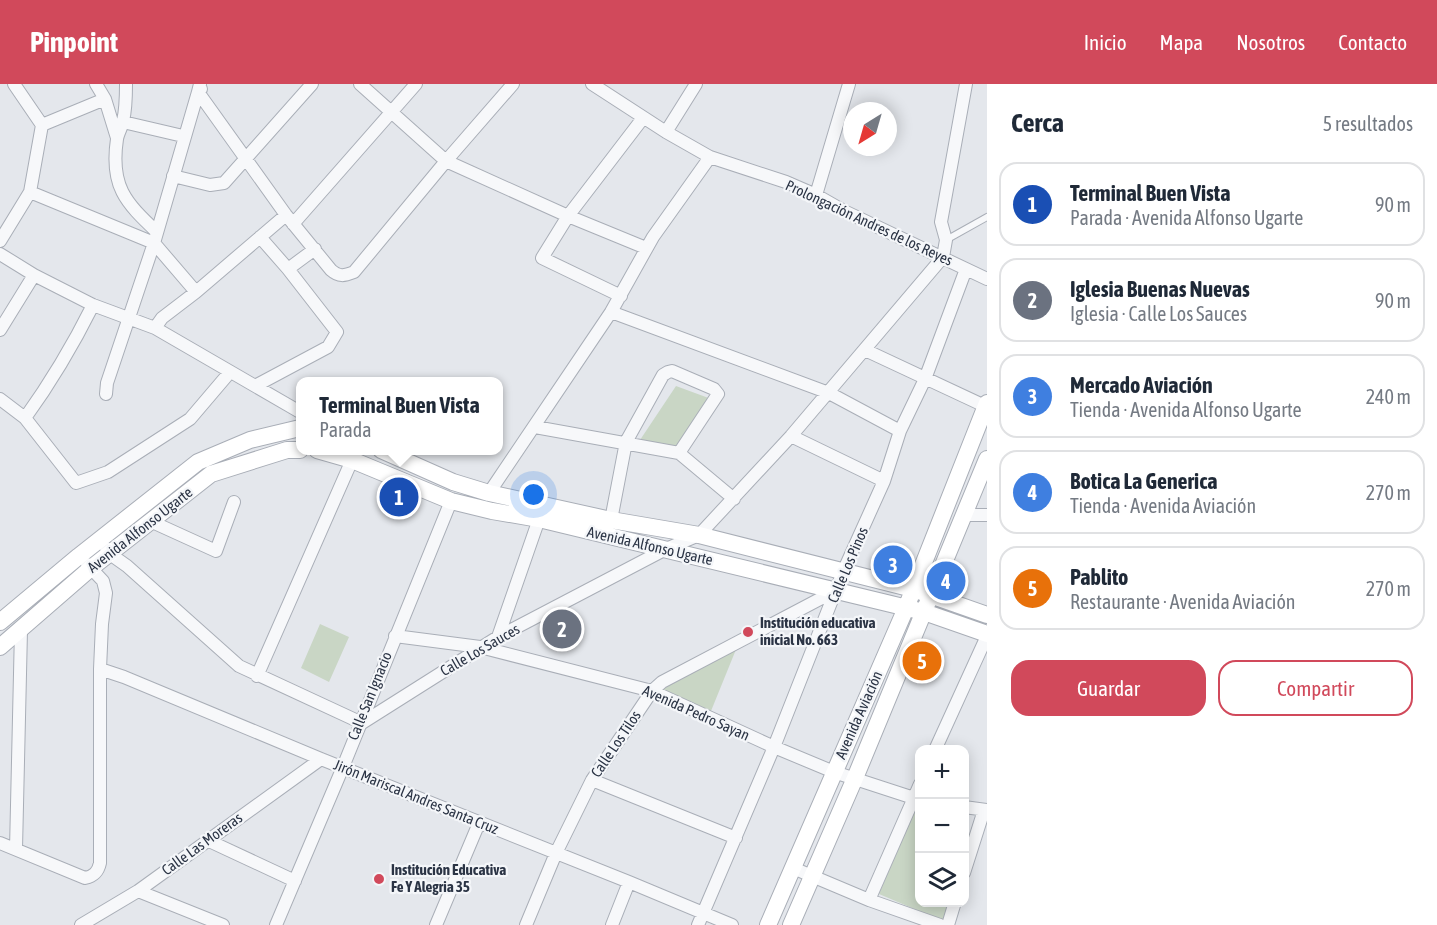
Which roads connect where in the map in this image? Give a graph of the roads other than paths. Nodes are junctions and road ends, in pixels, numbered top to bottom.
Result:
1 (14, 84) edge
2 (96, 84) edge
3 (126, 84) edge
4 (312, 84) edge
5 (360, 84) edge
6 (416, 84) edge
7 (513, 84) edge
8 (592, 84) edge
9 (696, 84) edge
10 (849, 84) edge
11 (966, 84) edge
12 (201, 87) edge
13 (105, 99) junction
14 (392, 112) junction
15 (643, 117) junction
16 (123, 122) junction
17 (42, 125) junction
18 (666, 132) junction
19 (183, 136) junction
20 (117, 138) junction
21 (710, 158) junction
22 (246, 159) junction
23 (446, 161) junction
24 (173, 176) junction
25 (30, 192) junction
26 (816, 195) junction
27 (568, 216) junction
28 (987, 217) edge
29 (290, 219) junction
30 (156, 237) junction
31 (260, 237) junction
32 (946, 240) junction
33 (0, 242) edge
34 (646, 248) junction
35 (315, 249) junction
36 (0, 254) edge
37 (943, 257) junction
38 (288, 269) junction
39 (966, 269) junction
40 (33, 274) junction
41 (987, 279) edge
42 (196, 292) junction
43 (621, 296) junction
44 (93, 305) junction
45 (611, 312) junction
46 (129, 318) junction
47 (156, 328) junction
48 (0, 330) edge
49 (865, 350) junction
50 (230, 372) junction
51 (925, 379) junction
52 (255, 386) junction
53 (829, 393) junction
54 (106, 394) dead end
55 (0, 399) edge
56 (986, 406) edge
57 (296, 410) edge
58 (25, 418) junction
59 (535, 427) junction
60 (296, 429) edge
61 (900, 431) junction
62 (791, 436) junction
63 (626, 442) junction
64 (296, 450) edge
65 (679, 453) junction
66 (334, 455) edge
67 (392, 455) edge
68 (987, 459) edge
69 (352, 460) junction
70 (884, 482) junction
71 (489, 493) junction
72 (734, 499) junction
73 (451, 501) junction
74 (234, 502) dead end
75 (963, 515) junction
76 (987, 515) edge
77 (539, 519) junction
78 (611, 520) junction
79 (150, 521) junction
80 (699, 535) junction
81 (100, 540) junction
82 (666, 549) junction
83 (110, 554) junction
84 (85, 562) junction
85 (843, 572) junction
86 (913, 589) junction
87 (837, 590) junction
88 (931, 595) junction
89 (906, 608) junction
90 (924, 612) junction
91 (987, 615) edge
92 (0, 622) edge
93 (21, 630) junction
94 (987, 635) edge
95 (395, 636) junction
96 (498, 637) junction
97 (0, 647) edge
98 (480, 647) junction
99 (100, 669) junction
100 (257, 676) junction
101 (652, 691) junction
102 (362, 723) junction
103 (937, 745) edge
104 (774, 747) junction
105 (321, 759) junction
106 (343, 767) junction
107 (834, 772) junction
108 (855, 778) junction
109 (592, 780) junction
110 (915, 800) edge
111 (915, 802) edge
112 (969, 808) edge
113 (986, 810) edge
114 (479, 823) junction
115 (736, 838) junction
116 (207, 840) junction
117 (0, 843) edge
118 (16, 849) junction
119 (556, 853) junction
120 (969, 859) edge
121 (793, 868) junction
122 (813, 878) junction
123 (295, 880) junction
124 (629, 882) junction
125 (138, 891) junction
126 (869, 900) junction
127 (954, 907) edge
128 (104, 911) junction
129 (704, 912) junction
130 (197, 920) edge
131 (81, 925) edge
132 (103, 925) edge
133 (223, 925) edge
134 (276, 925) edge
135 (436, 925) edge
136 (526, 925) edge
137 (612, 925) edge
138 (698, 925) edge
139 (732, 925) edge
140 (768, 925) edge
141 (791, 925) edge
142 (940, 925) edge
143 (948, 925) edge

1 - 17 street
2 - 13 street
3 - 16 street
4 - 22 street
5 - 14 street
6 - 14 street
7 - 23 street
8 - 15 street, Prolongación Andres de los Reyes
9 - 18 street
10 - 26 street
11 - 32 street
12 - 19 street
12 - 22 street
13 - 17 street
13 - 20 street
14 - 23 street
14 - 29 street
15 - 18 street, Prolongación Andres de los Reyes
15 - 27 street
16 - 19 street
16 - 20 street
17 - 25 street
18 - 21 street, Prolongación Andres de los Reyes
19 - 24 street
20 - 30 street
21 - 26 street, Prolongación Andres de los Reyes
21 - 34 street
22 - 24 street
22 - 29 street
23 - 27 street
23 - 35 street
24 - 30 street
25 - 30 street
25 - 33 street
26 - 37 street, Prolongación Andres de los Reyes
27 - 34 street
27 - 43 street
28 - 32 lane
29 - 31 street
29 - 35 street
30 - 42 street
30 - 46 street
31 - 38 street
31 - 42 street
32 - 37 street
34 - 43 street
35 - 38 street
36 - 40 street
37 - 39 street, Prolongación Andres de los Reyes
37 - 49 street
38 - 52 street
39 - 41 street, Prolongación Andres de los Reyes
39 - 51 street, Calle Los Pinos
40 - 44 street
40 - 48 street
42 - 47 street
43 - 45 street
44 - 46 street
44 - 58 street
45 - 53 street
45 - 59 street
46 - 47 street
46 - 54 street
47 - 50 street
49 - 51 street
49 - 53 street
50 - 52 street
50 - 58 street
51 - 56 street
51 - 61 street, Calle Los Pinos
52 - 57 street
53 - 61 street
53 - 62 street
55 - 58 street
56 - 86 main road, Avenida Aviación
59 - 63 street
59 - 71 street
60 - 81 main road, Avenida Alfonso Ugarte
61 - 70 street, Calle Los Pinos
62 - 70 street
62 - 72 street
63 - 65 street
63 - 65 street
63 - 78 street
64 - 79 main road, Avenida Alfonso Ugarte
65 - 72 street
66 - 69 main road, Avenida Alfonso Ugarte
67 - 71 main road, Avenida Alfonso Ugarte
68 - 75 main road, Avenida Aviación
69 - 73 main road, Avenida Alfonso Ugarte
69 - 100 street
70 - 85 street, Calle Los Pinos
71 - 78 main road, Avenida Alfonso Ugarte
72 - 80 street
73 - 77 main road, Avenida Alfonso Ugarte
73 - 95 street, Calle San Ignacio
74 - 79 street
75 - 76 street
75 - 88 main road, Avenida Aviación
77 - 82 main road, Avenida Alfonso Ugarte
77 - 96 street
78 - 80 main road, Avenida Alfonso Ugarte
79 - 83 main road, Avenida Alfonso Ugarte
80 - 82 street, Calle Los Sauces
80 - 85 main road, Avenida Alfonso Ugarte
81 - 83 street
81 - 84 main road, Avenida Alfonso Ugarte
82 - 87 main road, Avenida Alfonso Ugarte
82 - 96 street, Calle Los Sauces
83 - 84 main road, Avenida Alfonso Ugarte
83 - 100 street
84 - 92 main road, Avenida Alfonso Ugarte
84 - 93 main road, Avenida Alfonso Ugarte
84 - 99 street
85 - 86 main road, Avenida Alfonso Ugarte
85 - 87 street, Calle Los Pinos
86 - 88 main road, Avenida Alfonso Ugarte
86 - 89 main road, Avenida Aviación
87 - 89 main road, Avenida Alfonso Ugarte
87 - 101 street, Calle Los Tilos
87 - 104 street, Calle Los Pinos
88 - 90 main road, Avenida Aviación
88 - 91 main road, Avenida Alfonso Ugarte
89 - 90 main road, Avenida Alfonso Ugarte
89 - 107 main road, Avenida Aviación
90 - 94 main road, Avenida Alfonso Ugarte
90 - 108 main road, Avenida Aviación
93 - 97 main road, Avenida Alfonso Ugarte
93 - 118 street
94 - 103 street
95 - 98 street, Avenida Pedro Sayan
95 - 102 street, Calle San Ignacio
96 - 98 street, Calle Los Sauces
98 - 101 street, Avenida Pedro Sayan
98 - 102 street, Calle Los Sauces
99 - 105 street, Jirón Mariscal Andres Santa Cruz
99 - 118 street
100 - 102 street
101 - 104 street, Avenida Pedro Sayan
101 - 109 street, Calle Los Tilos
102 - 106 street, Calle San Ignacio
104 - 107 street, Avenida Pedro Sayan
104 - 115 street, Calle Los Pinos
105 - 106 street, Jirón Mariscal Andres Santa Cruz
105 - 116 street, Calle Las Moreras
106 - 114 street, Jirón Mariscal Andres Santa Cruz
106 - 123 street, Calle San Ignacio
107 - 108 street, Avenida Pedro Sayan
107 - 121 main road, Avenida Aviación
108 - 110 street, Avenida Pedro Sayan
108 - 122 main road, Avenida Aviación
109 - 115 street
109 - 119 street, Calle Los Tilos
111 - 126 street
112 - 113 street
113 - 120 street
114 - 119 street, Jirón Mariscal Andres Santa Cruz
114 - 135 street
115 - 129 street, Calle Los Pinos
116 - 123 street
116 - 125 street, Calle Las Moreras
117 - 118 street
119 - 124 street, Jirón Mariscal Andres Santa Cruz
119 - 136 street, Calle Los Tilos
121 - 122 street
121 - 140 main road, Avenida Aviación
122 - 126 street
122 - 141 main road, Avenida Aviación
123 - 134 street, Calle San Ignacio
124 - 129 street, Jirón Mariscal Andres Santa Cruz
124 - 137 street
125 - 128 street, Calle Las Moreras
125 - 130 street
126 - 142 street
127 - 143 street
128 - 131 street, Calle Las Moreras
128 - 132 street
129 - 138 street, Calle Los Pinos
129 - 139 street, Jirón Mariscal Andres Santa Cruz
130 - 133 street

